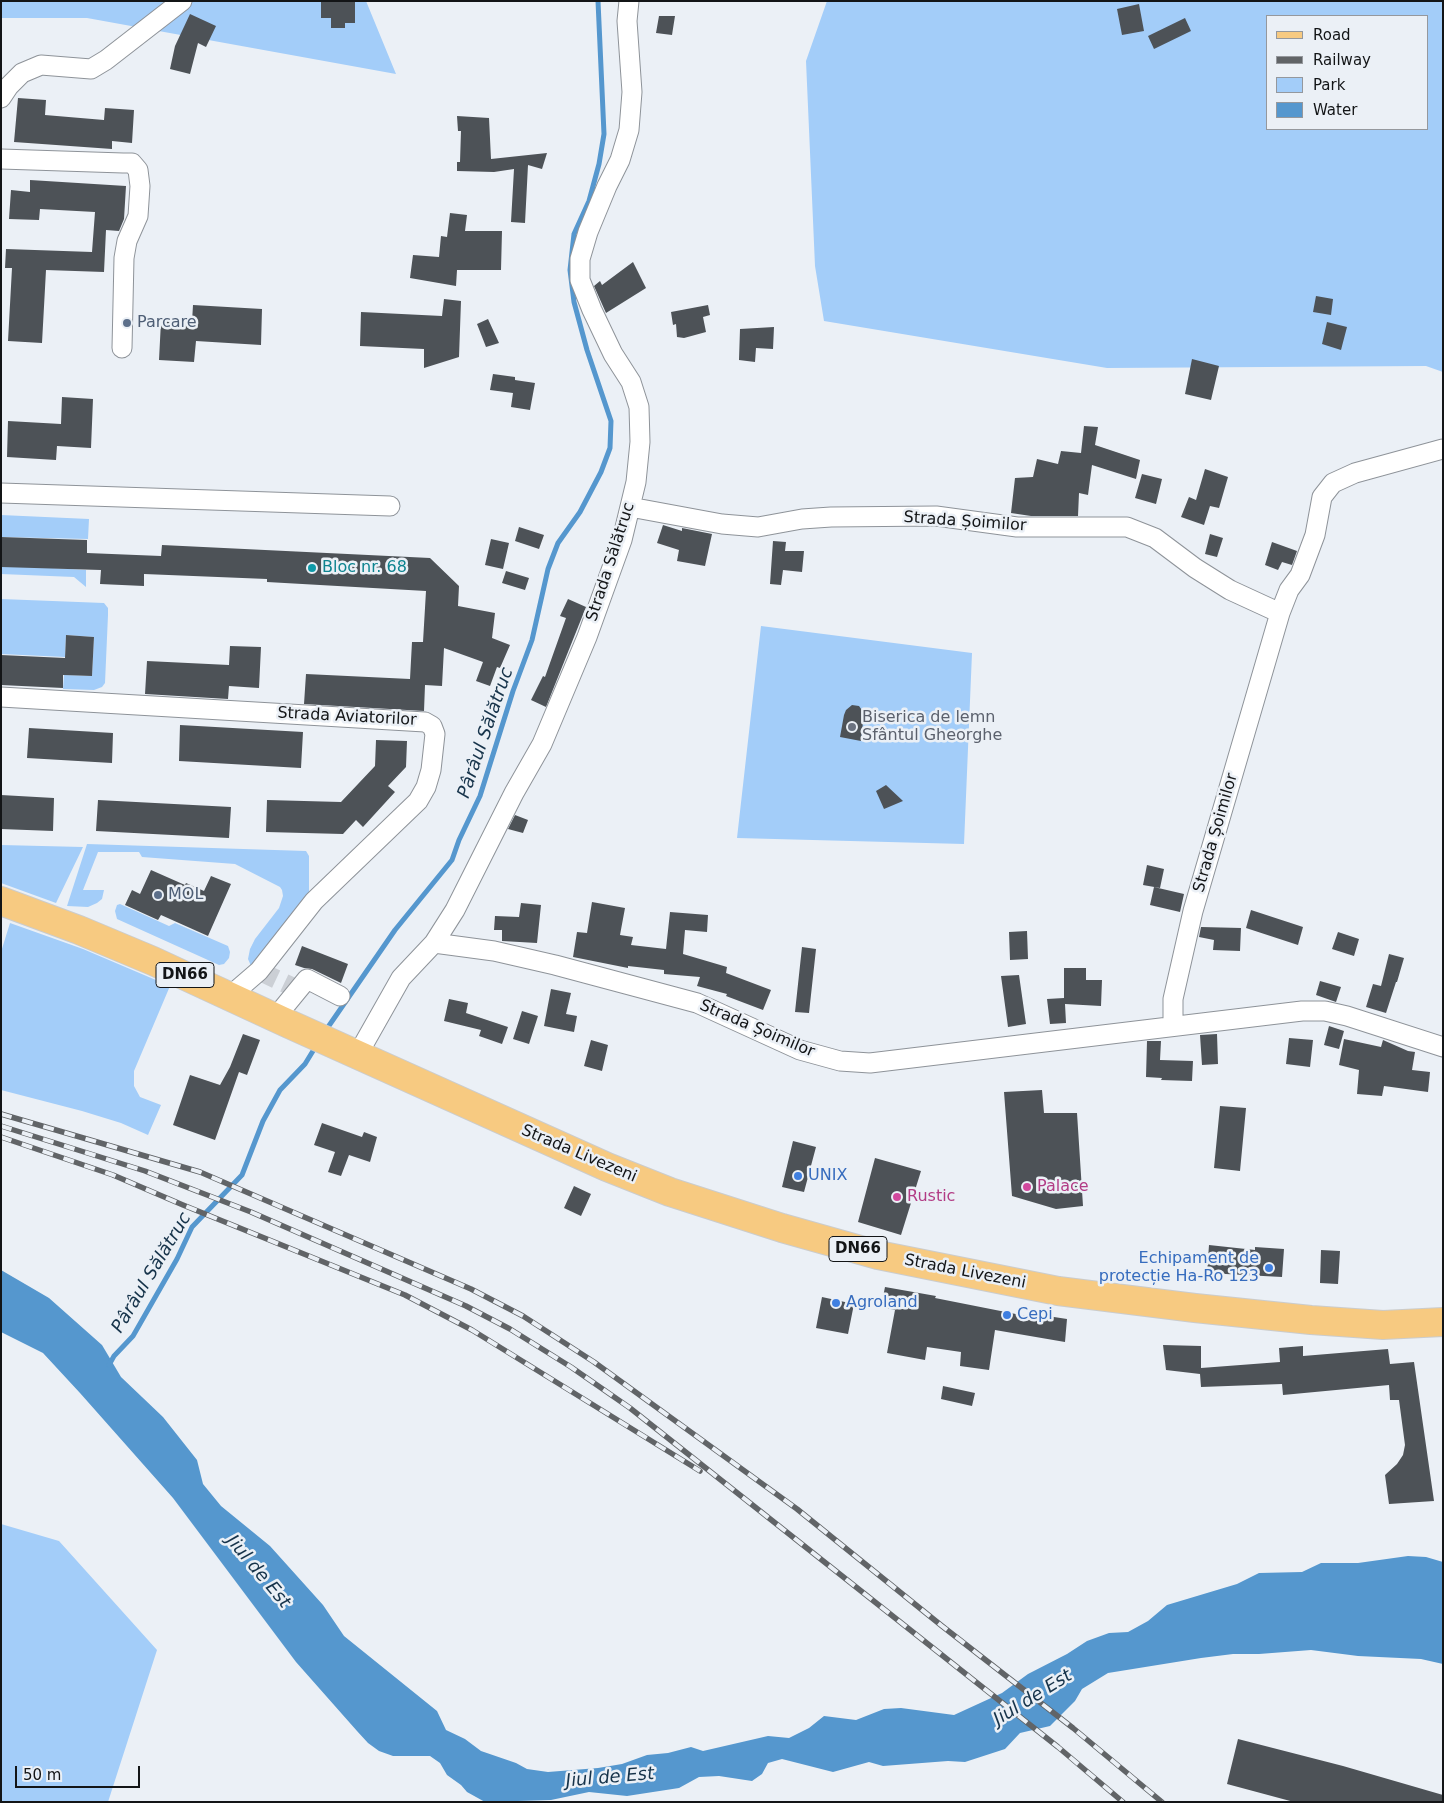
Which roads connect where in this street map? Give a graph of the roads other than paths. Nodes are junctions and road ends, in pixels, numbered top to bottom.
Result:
1 (182, 1) edge
2 (629, 1) edge
3 (4, 89) edge
4 (1, 158) edge
5 (122, 348) dead end
6 (1443, 449) edge
7 (1, 493) edge
8 (390, 506) dead end
9 (630, 507) junction
10 (1280, 613) junction
11 (1, 697) edge
12 (1, 901) edge
13 (434, 943) junction
14 (230, 996) junction
15 (340, 996) dead end
16 (282, 1021) junction
17 (1173, 1026) junction
18 (1443, 1047) edge
19 (351, 1052) junction
20 (1443, 1322) edge

1 - 3 street
2 - 9 street, Strada Sălătruc
4 - 5 street
6 - 10 street, Strada Șoimilor
7 - 8 street
9 - 10 street, Strada Șoimilor
9 - 13 street, Strada Sălătruc
10 - 17 street, Strada Șoimilor
11 - 14 street, Strada Aviatorilor
12 - 14 main road, DN66
13 - 17 street, Strada Șoimilor
13 - 19 street, Strada Sălătruc
14 - 16 main road, DN66
15 - 16 street
16 - 19 main road, DN66
17 - 18 street, Strada Șoimilor
19 - 20 main road, Strada Livezeni / DN66

